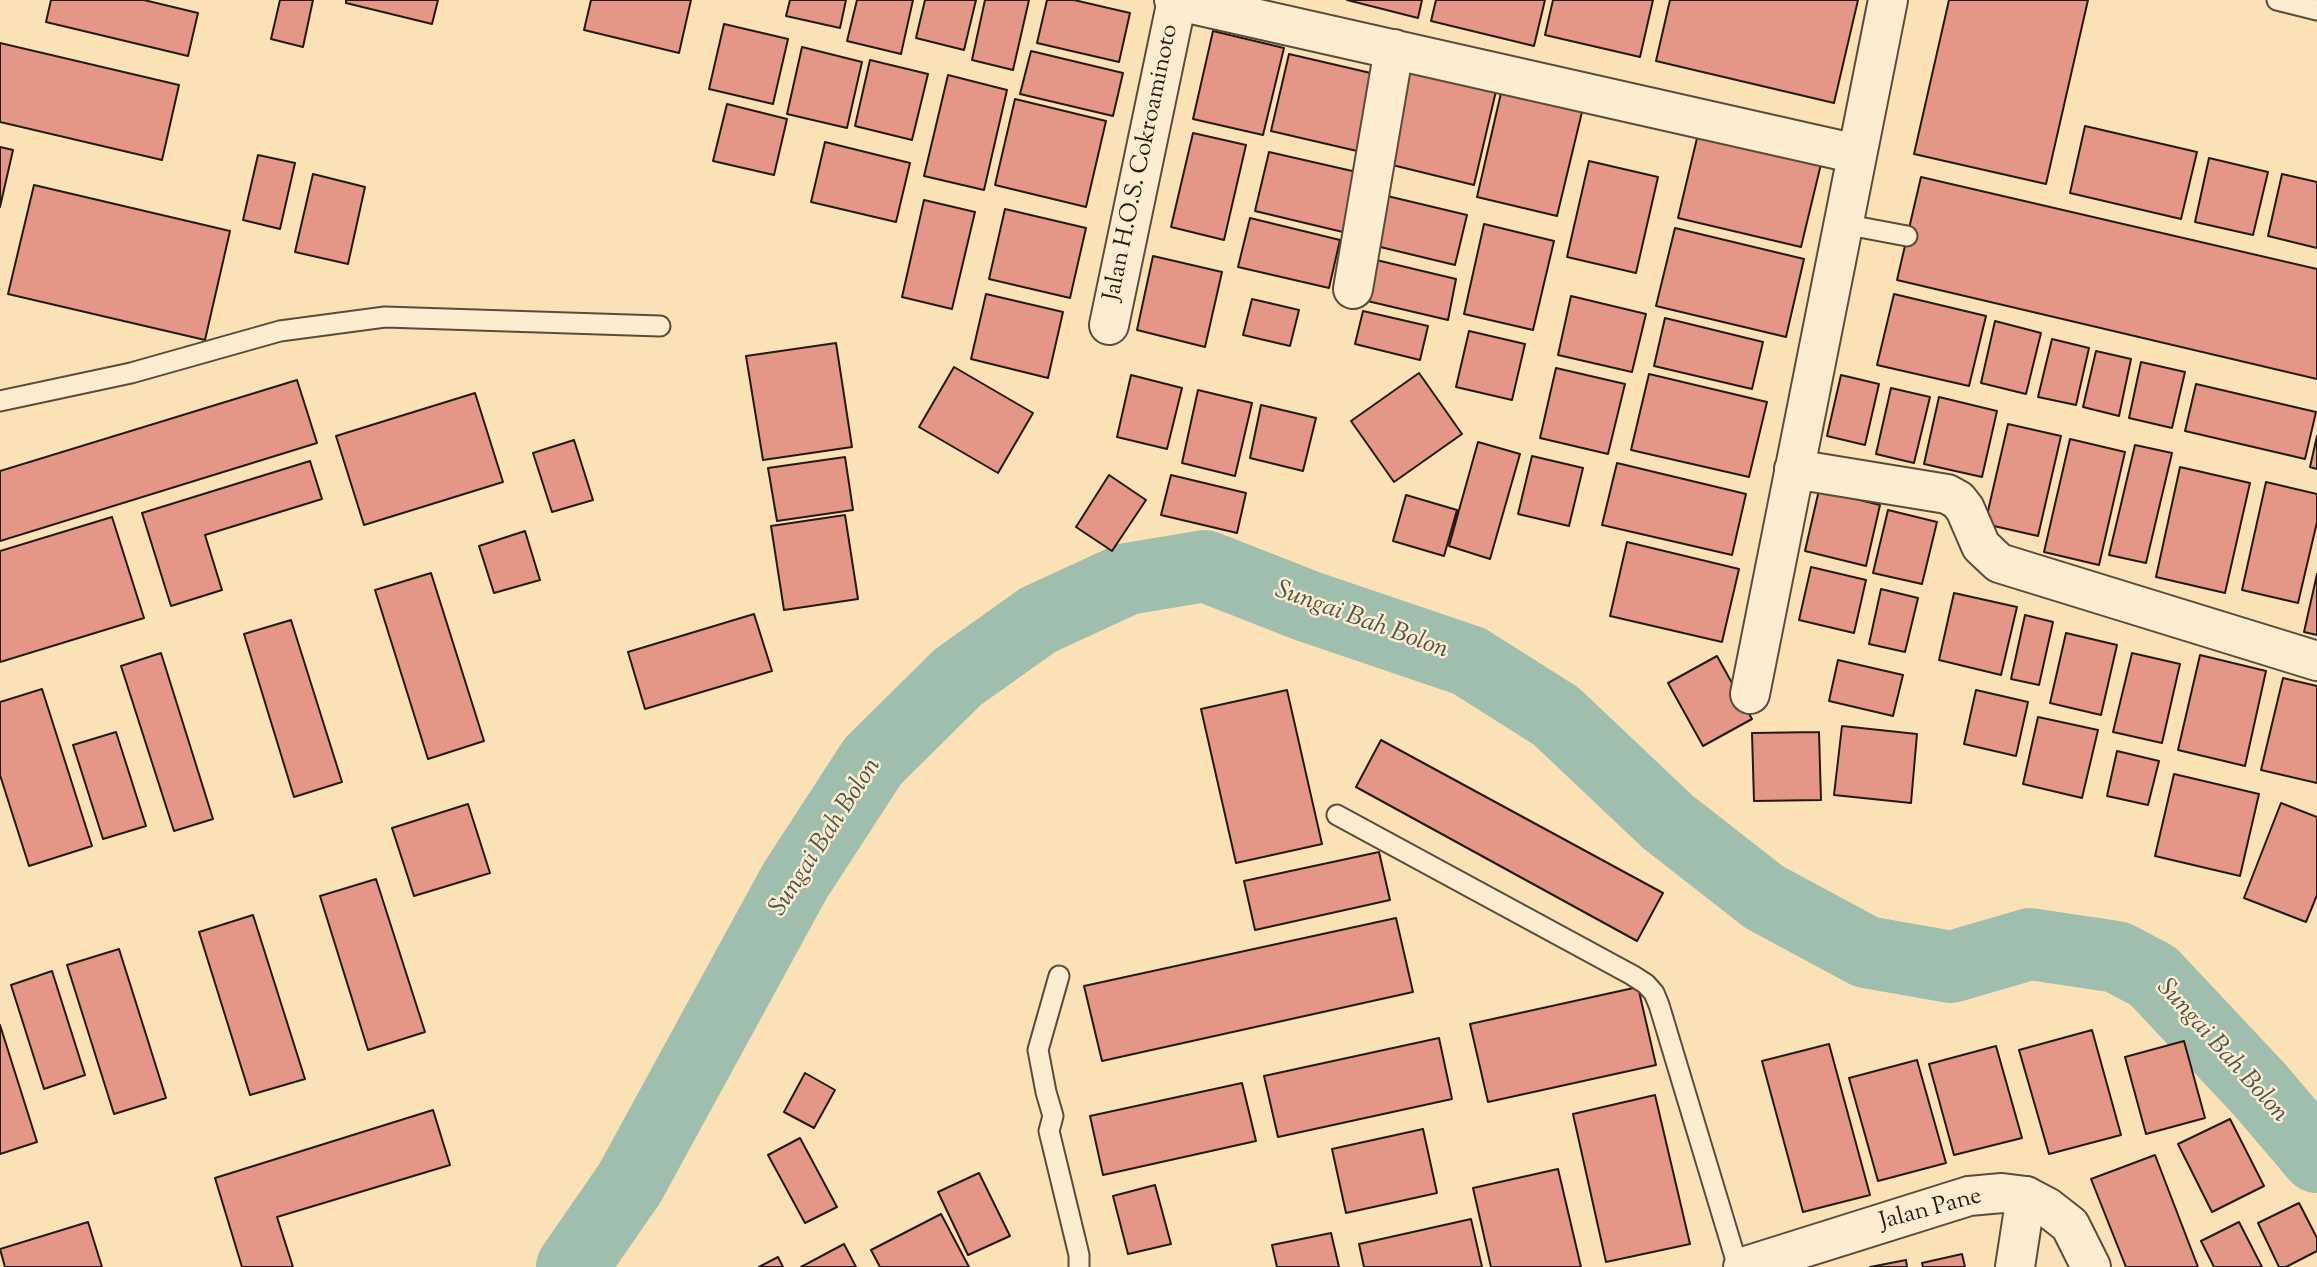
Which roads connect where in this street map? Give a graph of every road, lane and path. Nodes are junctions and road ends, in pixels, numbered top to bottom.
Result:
1 (1176, 0) edge
2 (1888, 0) edge
3 (2277, 0) edge
4 (2317, 10) edge
5 (1394, 49) junction
6 (1857, 154) junction
7 (1843, 224) junction
8 (1907, 236) dead end
9 (1353, 289) dead end
10 (660, 326) dead end
11 (1109, 326) dead end
12 (0, 401) edge
13 (1794, 469) junction
14 (2317, 660) edge
15 (1750, 694) dead end
16 (1337, 815) dead end
17 (1059, 976) dead end
18 (2026, 1196) junction
19 (1079, 1267) edge
20 (1740, 1267) edge
21 (2015, 1267) edge
22 (2091, 1267) edge

1 - 5 street
1 - 11 street, Jalan H.O.S. Cokroaminoto
2 - 6 street
3 - 4 lane
5 - 6 street
5 - 9 street
6 - 7 street
7 - 8 lane
7 - 13 street
10 - 12 lane
13 - 14 street
13 - 15 street
16 - 20 lane
17 - 19 lane
18 - 20 street, Jalan Pane
18 - 21 street
18 - 22 street, Jalan Pane

